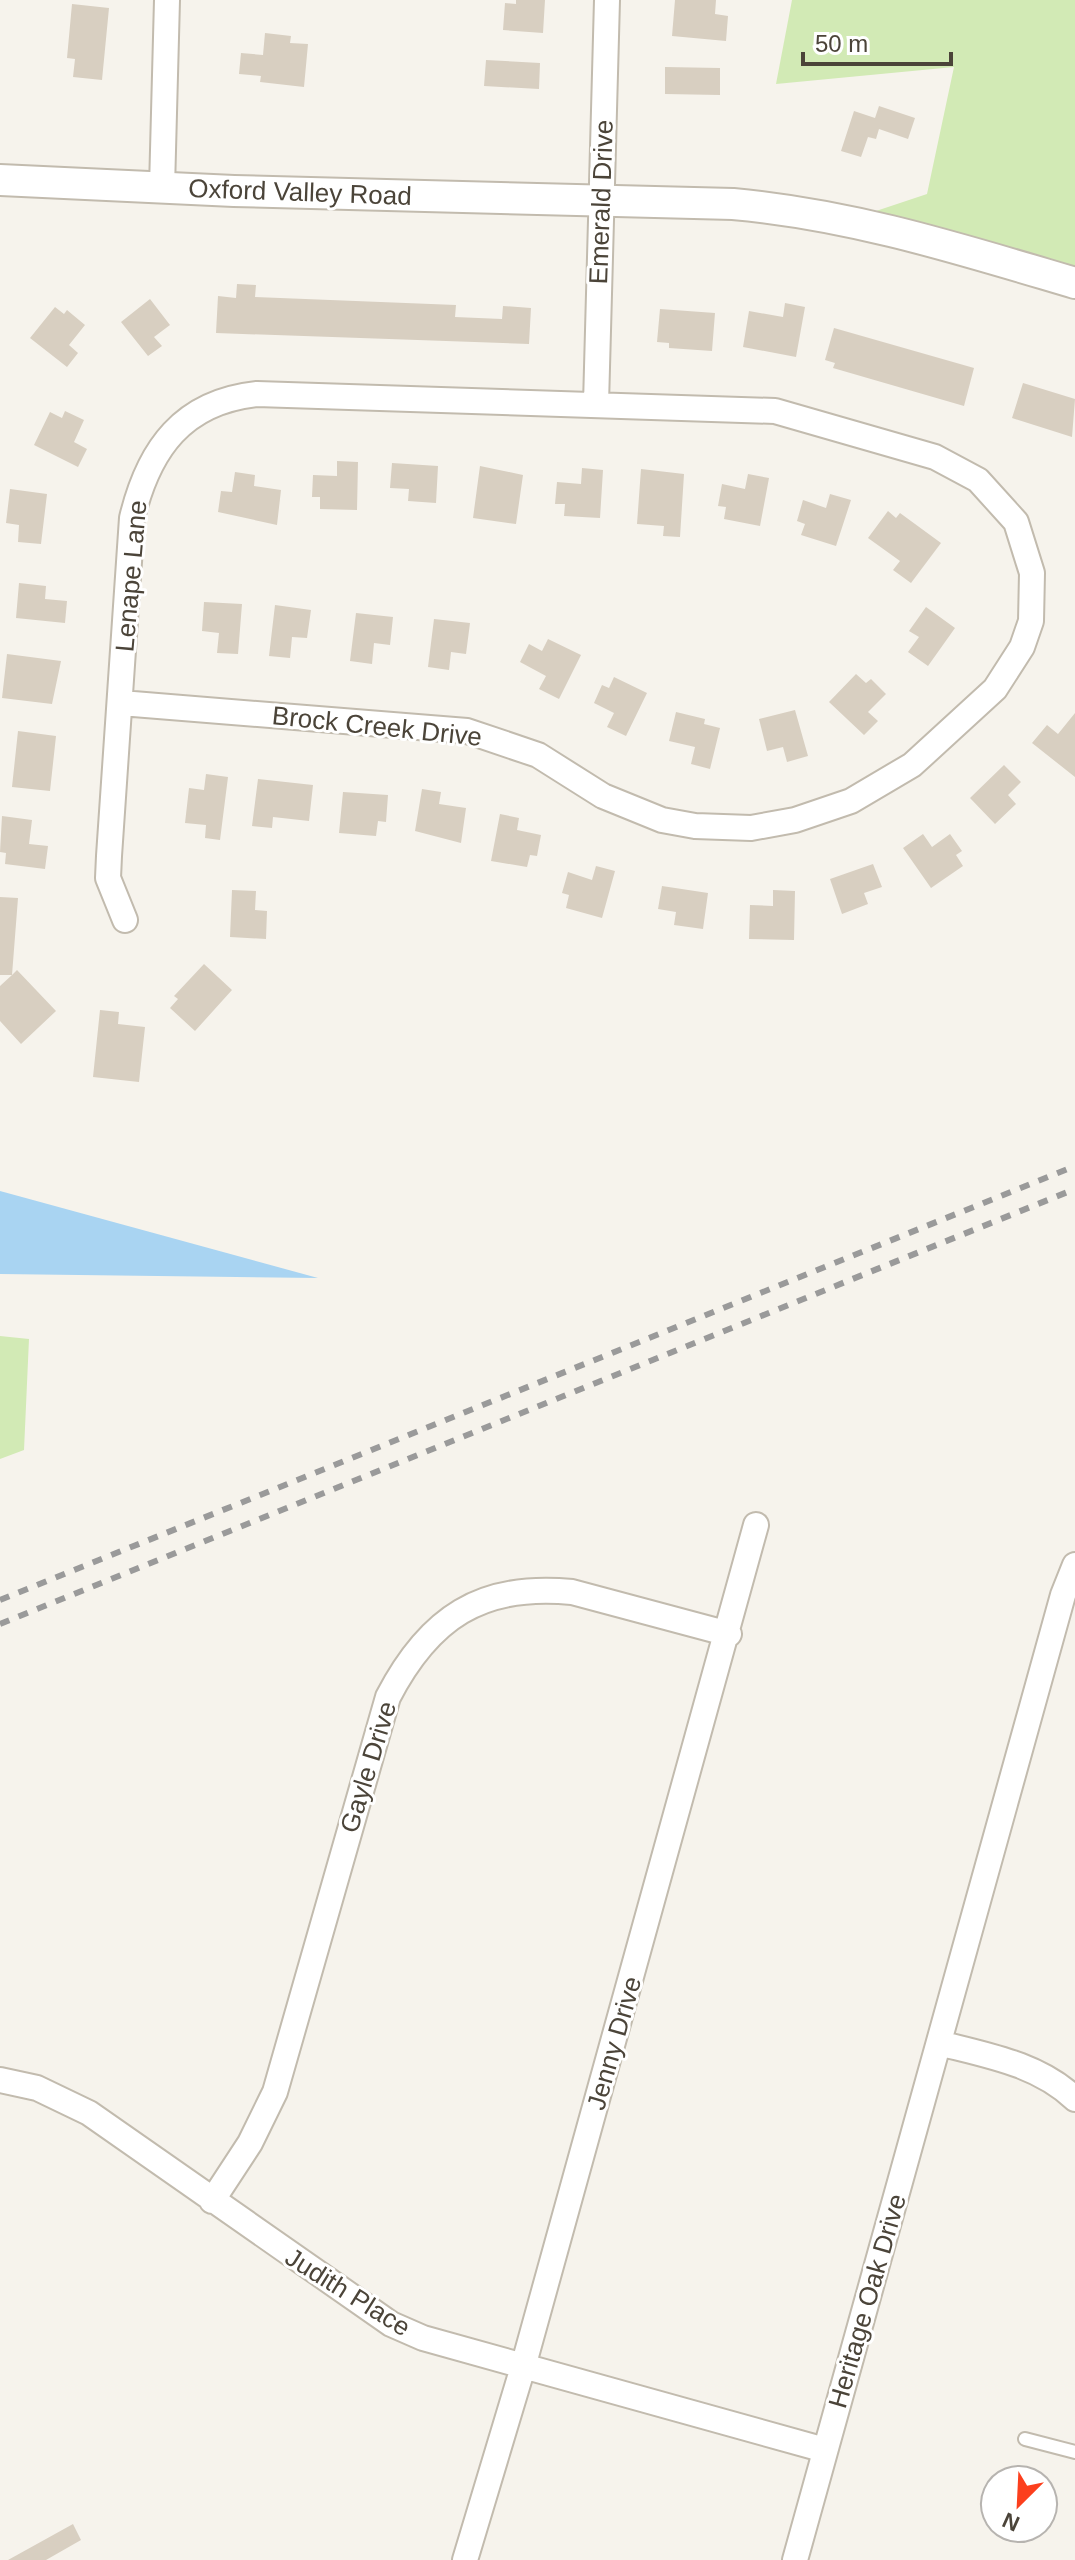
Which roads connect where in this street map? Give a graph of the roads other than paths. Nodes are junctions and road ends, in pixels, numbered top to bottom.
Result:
1 (167, 0) edge
2 (607, 0) edge
3 (0, 180) edge
4 (162, 188) junction
5 (601, 201) junction
6 (1075, 283) edge
7 (596, 404) junction
8 (121, 703) junction
9 (125, 920) dead end
10 (756, 1525) dead end
11 (1075, 1565) edge
12 (729, 1634) junction
13 (939, 2043) junction
14 (0, 2080) edge
15 (1075, 2099) edge
16 (212, 2201) junction
17 (523, 2367) junction
18 (1025, 2439) dead end
19 (825, 2450) junction
20 (1075, 2452) edge
21 (465, 2560) edge
22 (795, 2560) edge

1 - 4 street
2 - 5 street, Emerald Drive
3 - 4 street, Oxford Valley Road
4 - 5 street, Oxford Valley Road
5 - 6 street, Oxford Valley Road
5 - 7 street, Emerald Drive
7 - 8 street, Lenape Lane
7 - 8 street, Brock Creek Drive
8 - 9 street, Lenape Lane
10 - 12 street, Jenny Drive
11 - 13 street, Heritage Oak Drive
12 - 16 street, Gayle Drive
12 - 17 street, Jenny Drive
13 - 15 street
13 - 19 street, Heritage Oak Drive
14 - 16 street, Judith Place
16 - 17 street, Judith Place
17 - 19 street, Judith Place
17 - 21 street, Jenny Drive
18 - 20 lane
19 - 22 street, Heritage Oak Drive

